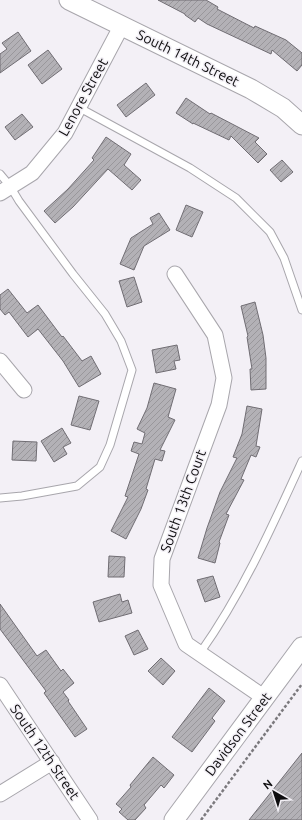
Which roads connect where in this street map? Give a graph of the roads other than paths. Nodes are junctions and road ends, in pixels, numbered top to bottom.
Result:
1 (69, 0) edge
2 (122, 25) junction
3 (78, 107) junction
4 (302, 125) edge
5 (0, 174) edge
6 (5, 190) edge
7 (175, 274) dead end
8 (302, 310) edge
9 (0, 361) edge
10 (24, 390) dead end
11 (302, 461) edge
12 (0, 498) edge
13 (302, 647) edge
14 (200, 653) junction
15 (0, 685) edge
16 (265, 698) junction
17 (52, 762) junction
18 (0, 794) edge
19 (90, 820) edge
20 (174, 820) edge

1 - 2 street, South 14th Street
2 - 3 street, Lenore Street
2 - 4 street, South 14th Street
3 - 6 street, Lenore Street
3 - 8 lane
5 - 6 lane
6 - 12 lane
7 - 14 street, South 13th Court
9 - 10 street
11 - 14 lane
13 - 16 street, Davidson Street
14 - 16 street, South 13th Court
15 - 17 street, South 12th Street
16 - 20 street, Davidson Street
17 - 18 street
17 - 19 street, South 12th Street

